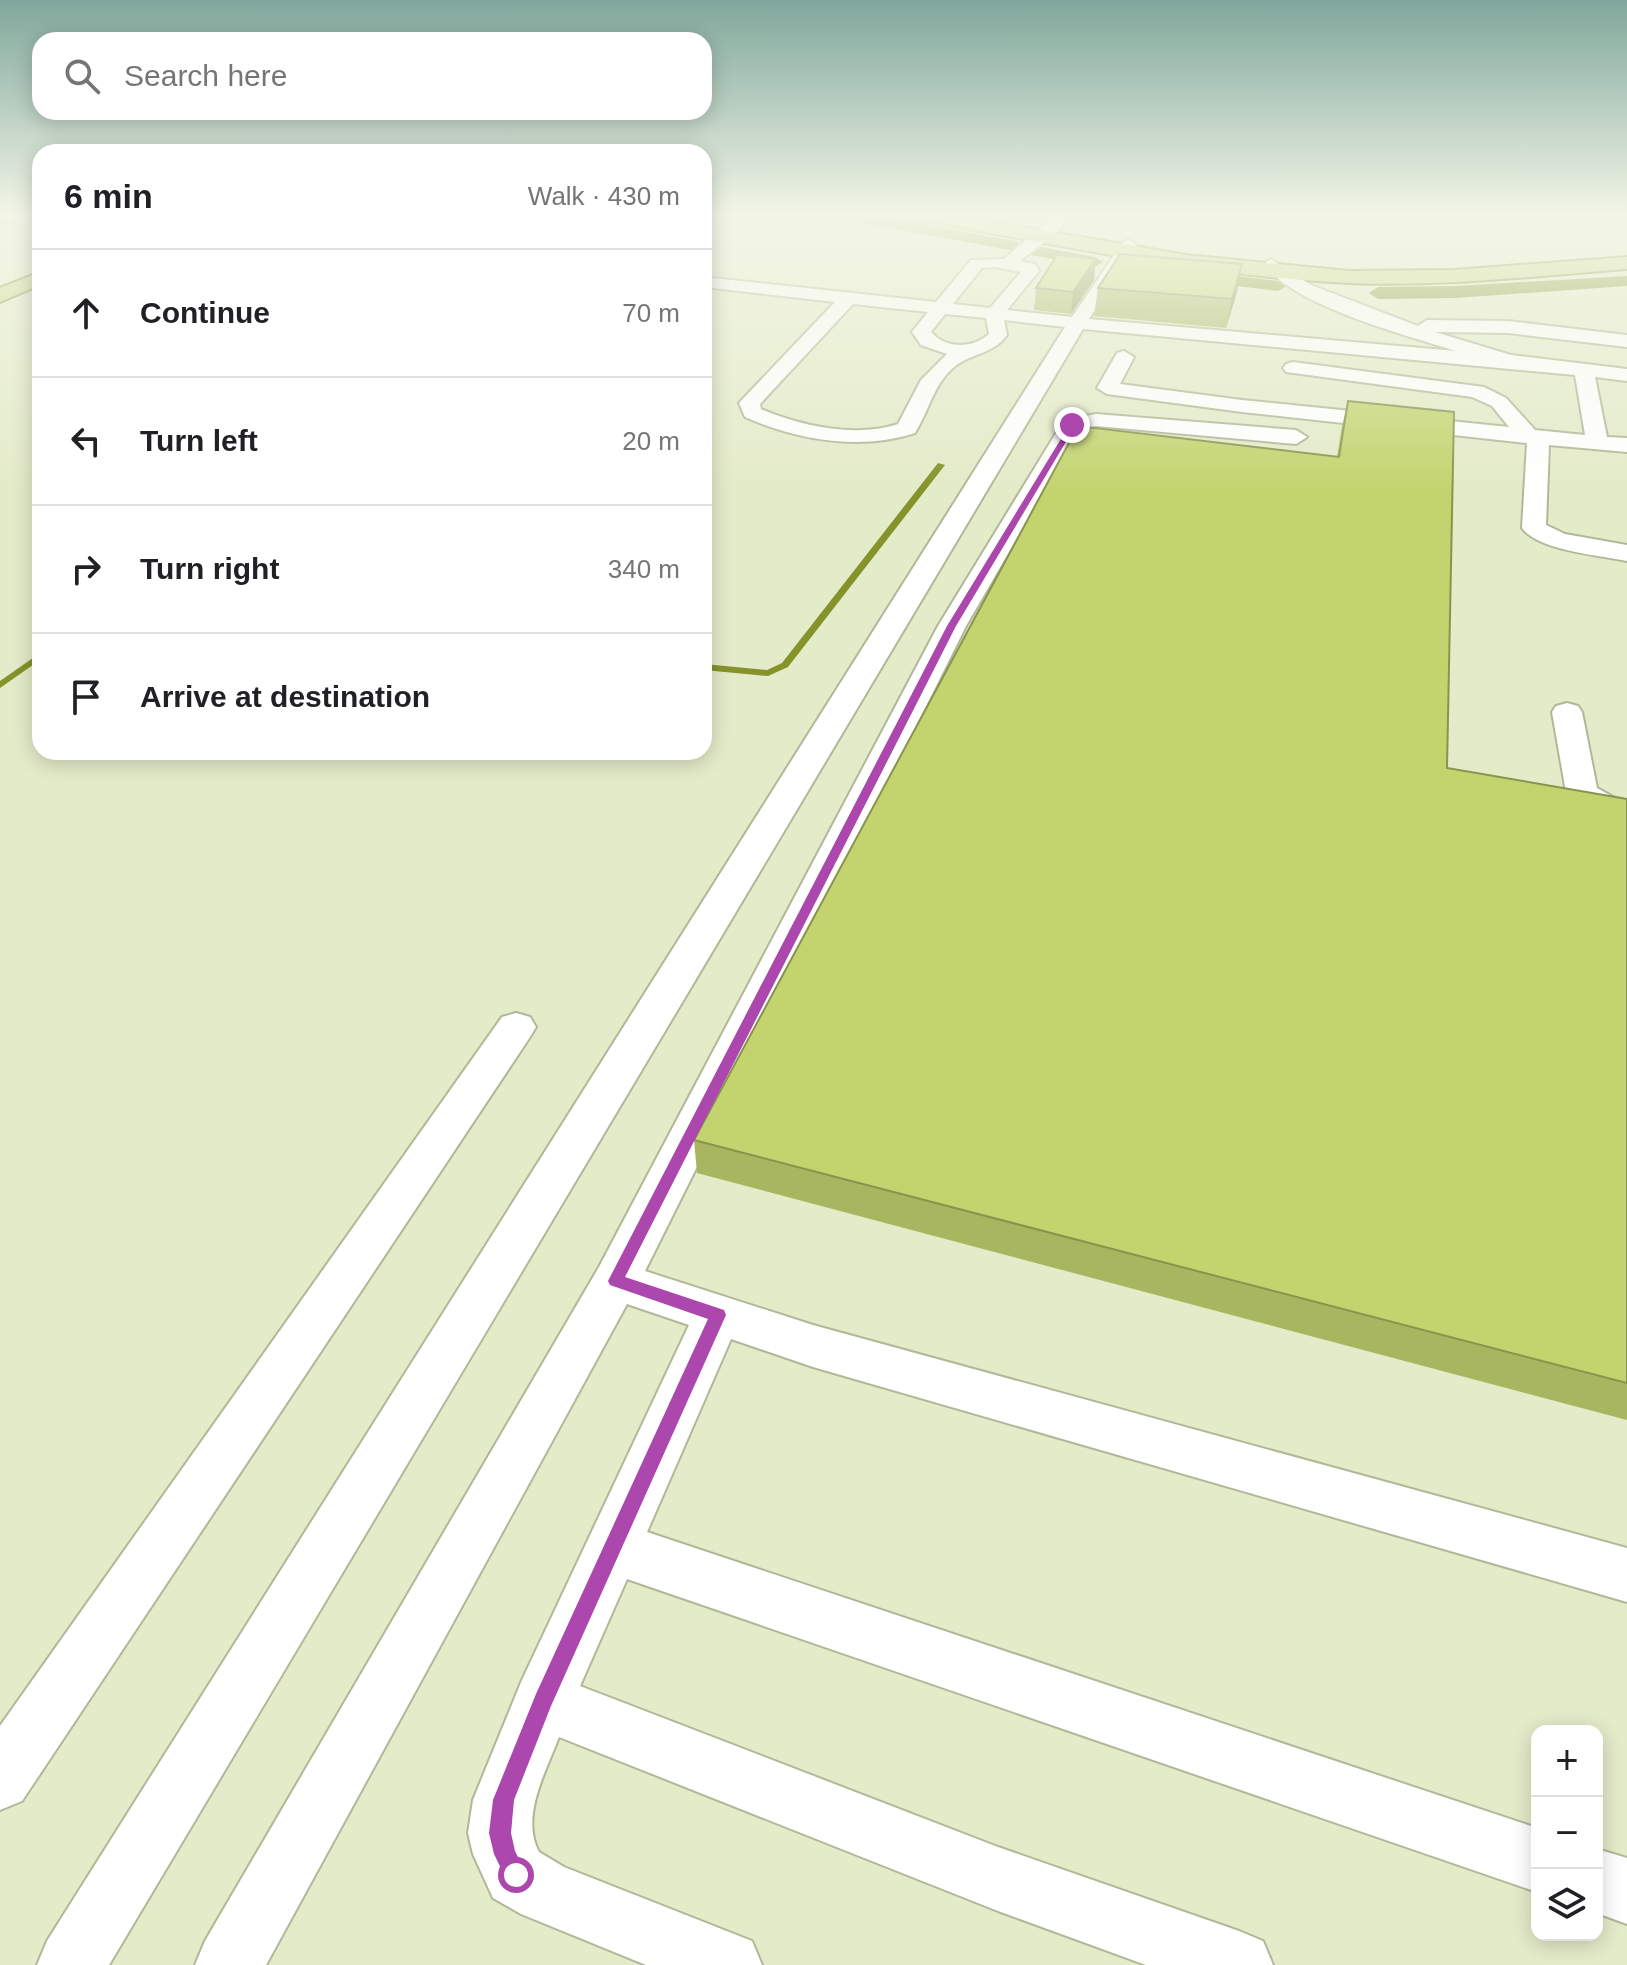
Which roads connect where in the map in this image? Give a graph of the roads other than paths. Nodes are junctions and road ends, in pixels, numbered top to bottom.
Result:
1 (842, 306) edge
2 (917, 306) edge
3 (943, 306) edge
4 (1002, 306) edge
5 (1089, 306) edge
6 (1345, 306) edge
7 (941, 308) junction
8 (994, 314) junction
9 (1077, 323) junction
10 (1399, 328) junction
11 (1627, 341) edge
12 (964, 352) junction
13 (1124, 357) dead end
14 (1509, 361) junction
15 (1293, 368) dead end
16 (1584, 370) junction
17 (1627, 375) edge
18 (1587, 394) junction
19 (1363, 397) dead end
20 (1614, 397) dead end
21 (1514, 415) junction
22 (1296, 437) dead end
23 (1534, 437) junction
24 (1597, 443) junction
25 (1627, 445) edge
26 (1627, 553) edge
27 (1567, 712) dead end
28 (1627, 811) edge
29 (516, 1027) dead end
30 (616, 1281) junction
31 (718, 1315) junction
32 (614, 1548) junction
33 (1627, 1575) edge
34 (543, 1701) junction
35 (0, 1779) edge
36 (1531, 1858) edge
37 (1603, 1883) edge
38 (1627, 1891) edge
39 (71, 1965) edge
40 (229, 1965) edge
41 (728, 1965) edge
42 (1239, 1965) edge

1 - 12 street
2 - 7 street
3 - 7 street
4 - 8 street
5 - 9 street
6 - 10 street
7 - 8 street
7 - 12 street
8 - 9 street
8 - 12 street
9 - 14 street
9 - 39 street
10 - 11 street
10 - 14 street
13 - 23 street
14 - 16 street
15 - 21 street
16 - 17 street
16 - 18 street
18 - 20 street
18 - 24 street
19 - 21 street
21 - 23 street
22 - 30 street
23 - 24 street
23 - 26 street
24 - 25 street
27 - 28 street
29 - 35 street
30 - 31 street
30 - 40 street
31 - 32 street
31 - 33 street
32 - 34 street
32 - 36 street
34 - 41 street
34 - 42 street
37 - 38 street

